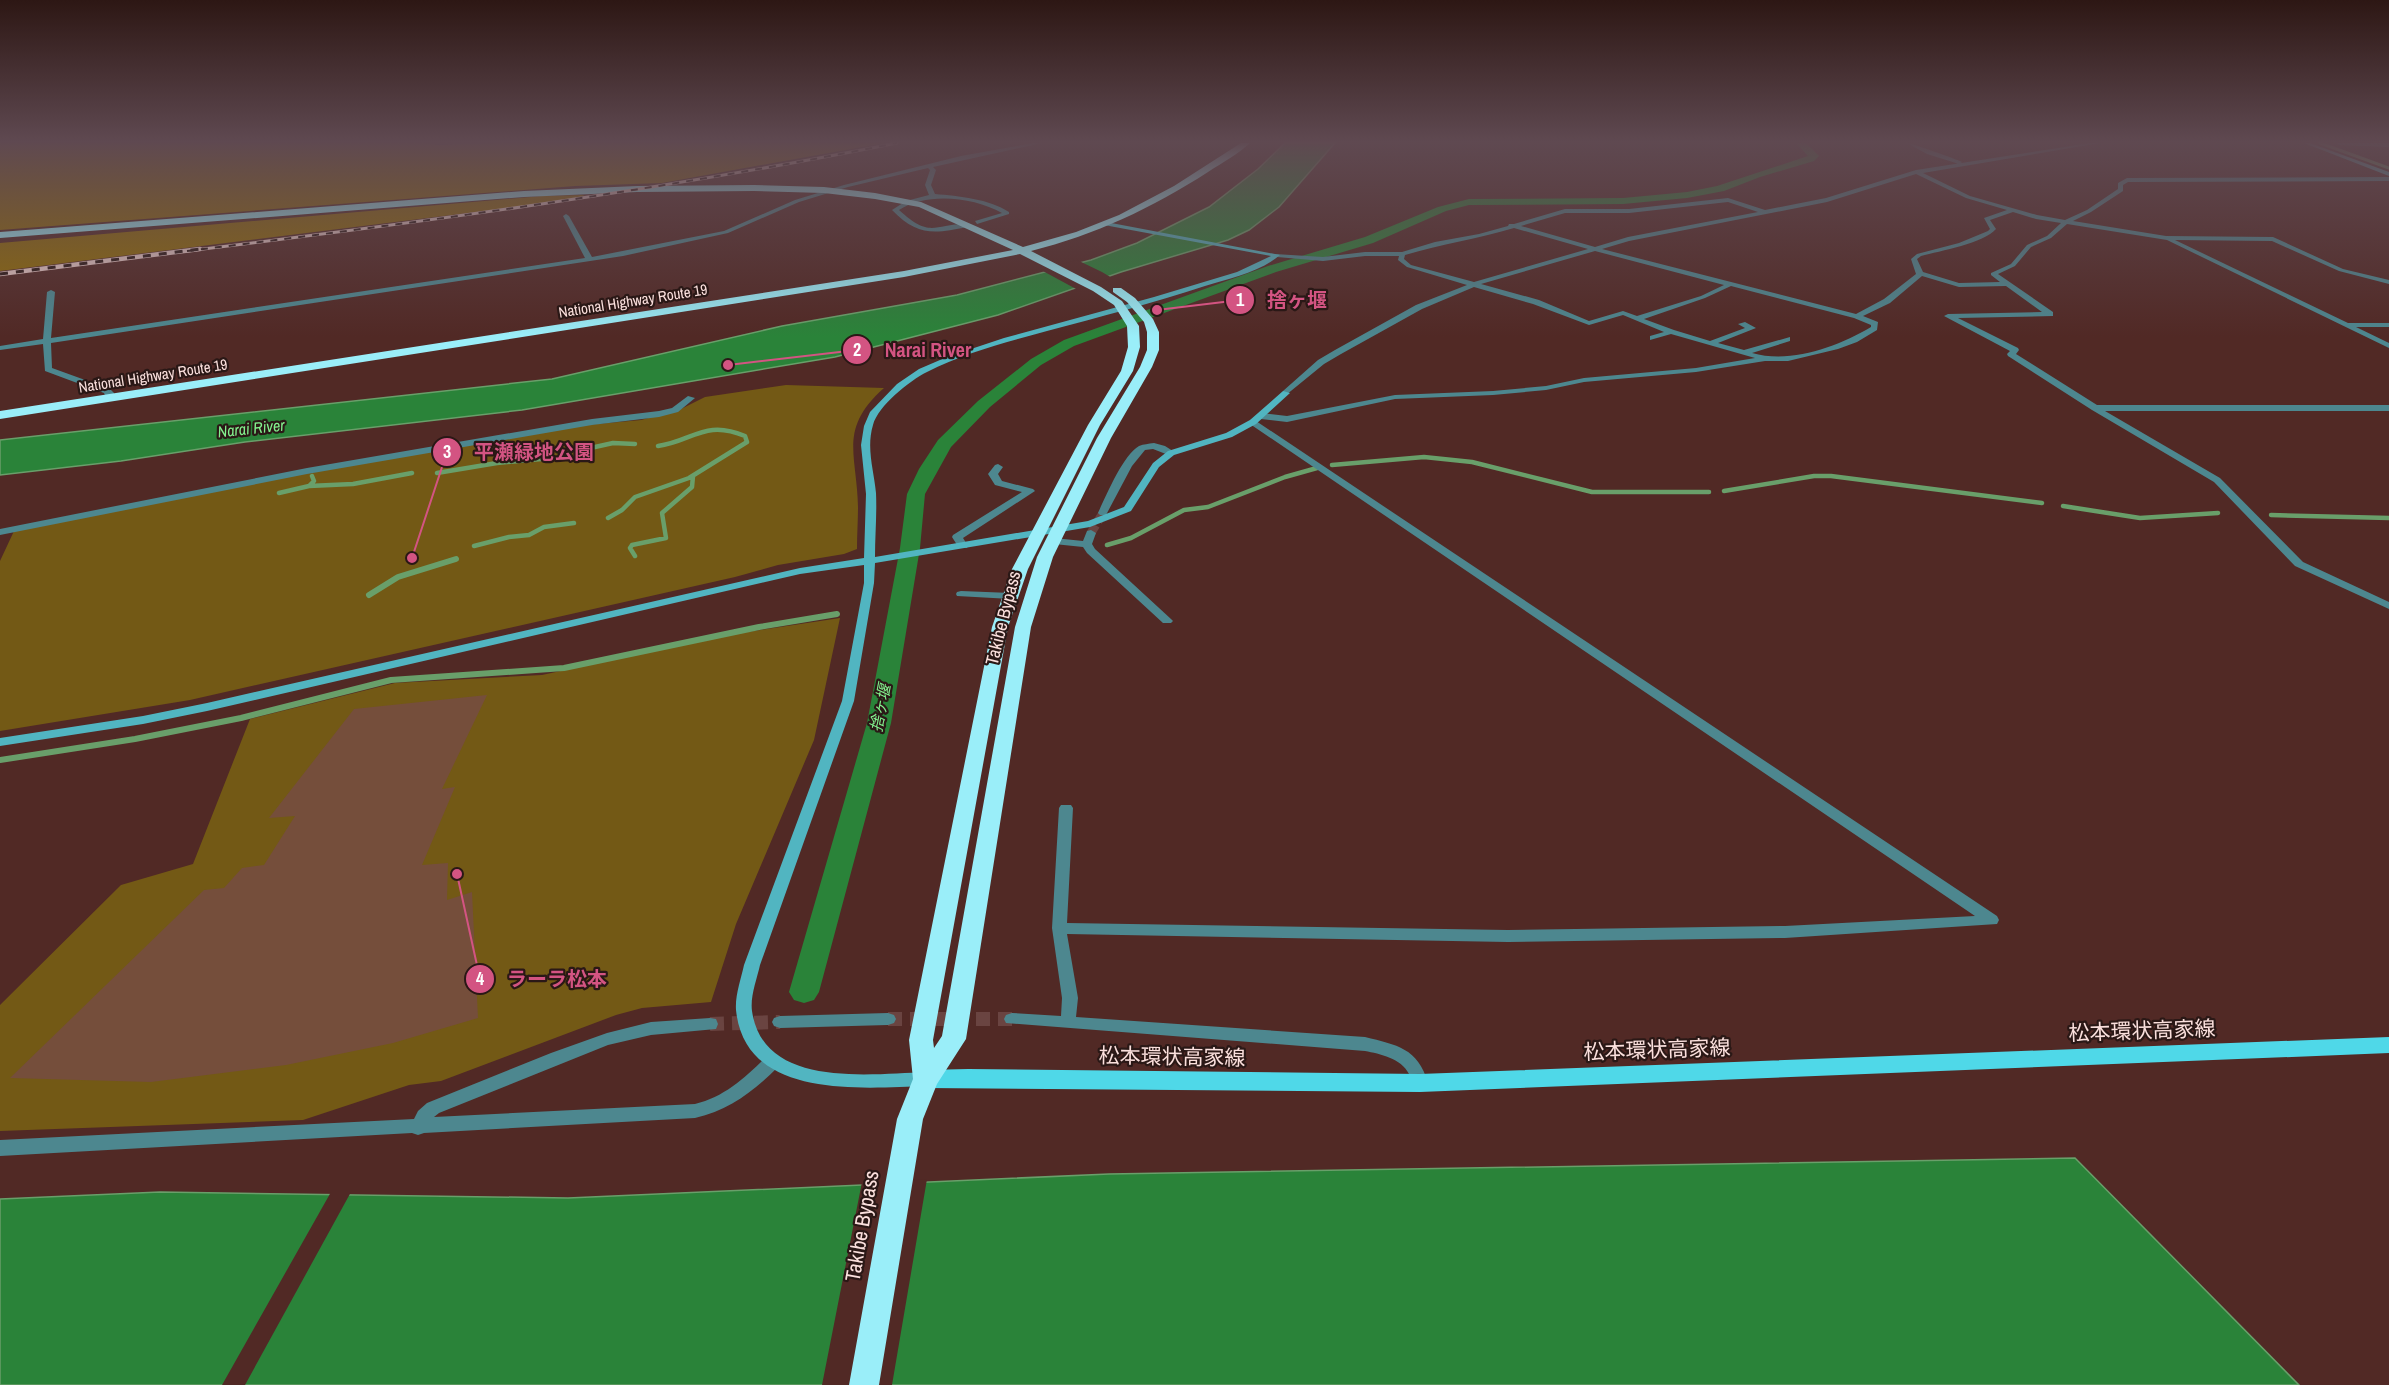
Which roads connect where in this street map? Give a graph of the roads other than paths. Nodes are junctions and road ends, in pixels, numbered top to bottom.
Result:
1 (360, 208) edge
2 (782, 208) edge
3 (898, 208) edge
4 (926, 208) edge
5 (997, 208) edge
6 (1141, 208) edge
7 (1659, 208) edge
8 (1752, 208) edge
9 (1788, 208) edge
10 (2001, 208) edge
11 (2094, 208) edge
12 (2011, 211) junction
13 (1766, 212) junction
14 (566, 216) dead end
15 (2066, 222) junction
16 (972, 224) junction
17 (1106, 224) junction
18 (1511, 225) junction
19 (0, 235) edge
20 (2166, 238) junction
21 (1595, 248) junction
22 (1033, 251) junction
23 (1273, 252) junction
24 (1403, 254) junction
25 (590, 260) junction
26 (1920, 274) junction
27 (2389, 282) edge
28 (1731, 284) junction
29 (2006, 284) junction
30 (1472, 285) junction
31 (51, 292) dead end
32 (1136, 304) junction
33 (1122, 308) junction
34 (1857, 316) junction
35 (1639, 318) junction
36 (1742, 324) dead end
37 (2349, 325) junction
38 (2389, 325) edge
39 (1671, 332) junction
40 (1653, 338) dead end
41 (1786, 339) dead end
42 (47, 341) junction
43 (1710, 343) junction
44 (2389, 346) edge
45 (0, 348) edge
46 (1748, 352) junction
47 (1765, 359) junction
48 (110, 398) junction
49 (691, 398) dead end
50 (2095, 408) junction
51 (2389, 408) edge
52 (0, 415) edge
53 (1257, 419) junction
54 (1171, 453) junction
55 (998, 467) dead end
56 (1102, 513) tunnel mouth
57 (0, 532) edge
58 (1090, 533) junction
59 (1054, 541) junction
60 (963, 546) junction
61 (870, 561) junction
62 (961, 594) dead end
63 (1011, 596) junction
64 (2389, 606) edge
65 (1167, 621) dead end
66 (0, 742) edge
67 (1066, 808) dead end
68 (1059, 928) junction
69 (1012, 1019) tunnel mouth
70 (888, 1020) tunnel mouth
71 (780, 1022) tunnel mouth
72 (1068, 1022) junction
73 (710, 1024) tunnel mouth
74 (2389, 1045) edge
75 (772, 1062) junction
76 (926, 1079) junction
77 (1420, 1083) junction
78 (418, 1128) junction
79 (0, 1148) edge
80 (864, 1385) edge

1 - 19 highway
2 - 25 street
3 - 16 street
4 - 16 highway
5 - 16 street
6 - 17 highway, National Highway Route 19
7 - 18 street
8 - 13 street
9 - 13 street
10 - 12 street
11 - 15 street
12 - 15 street
12 - 26 street
13 - 21 street
14 - 25 street
15 - 20 street
15 - 29 street
16 - 22 highway
17 - 22 highway, National Highway Route 19
17 - 23 street
18 - 21 street
18 - 24 street
20 - 27 street
20 - 37 street
21 - 28 street
21 - 30 street
22 - 32 highway, Takibe Bypass
22 - 33 highway
22 - 48 highway, National Highway Route 19
23 - 24 street
23 - 32 street
24 - 30 street
25 - 42 street
26 - 29 street
26 - 34 street
28 - 34 street
28 - 35 street
29 - 50 street
30 - 35 street
30 - 53 street
31 - 42 street
32 - 33 street
32 - 59 highway, Takibe Bypass
33 - 61 street
33 - 63 highway, Takibe Bypass
34 - 47 street
35 - 39 street
36 - 43 street
37 - 38 street
37 - 44 street
39 - 40 street
39 - 43 street
41 - 46 street
42 - 45 street
42 - 48 street
43 - 46 street
46 - 47 street
47 - 53 street
48 - 52 highway, National Highway Route 19
49 - 57 street
50 - 51 street
50 - 64 street
53 - 54 street
53 - 68 street
54 - 56 street
54 - 58 street
55 - 60 street
58 - 59 street
58 - 60 street
58 - 65 street
59 - 76 highway, Takibe Bypass
60 - 61 street
61 - 66 street
61 - 75 street
62 - 63 street
63 - 76 highway, Takibe Bypass
67 - 68 street
68 - 72 street
69 - 72 street
70 - 71 street
72 - 77 street
73 - 78 street
74 - 77 main road, 松本環状高家線
75 - 76 street
75 - 78 street
76 - 77 main road, 松本環状高家線
76 - 80 highway, Takibe Bypass
78 - 79 street

